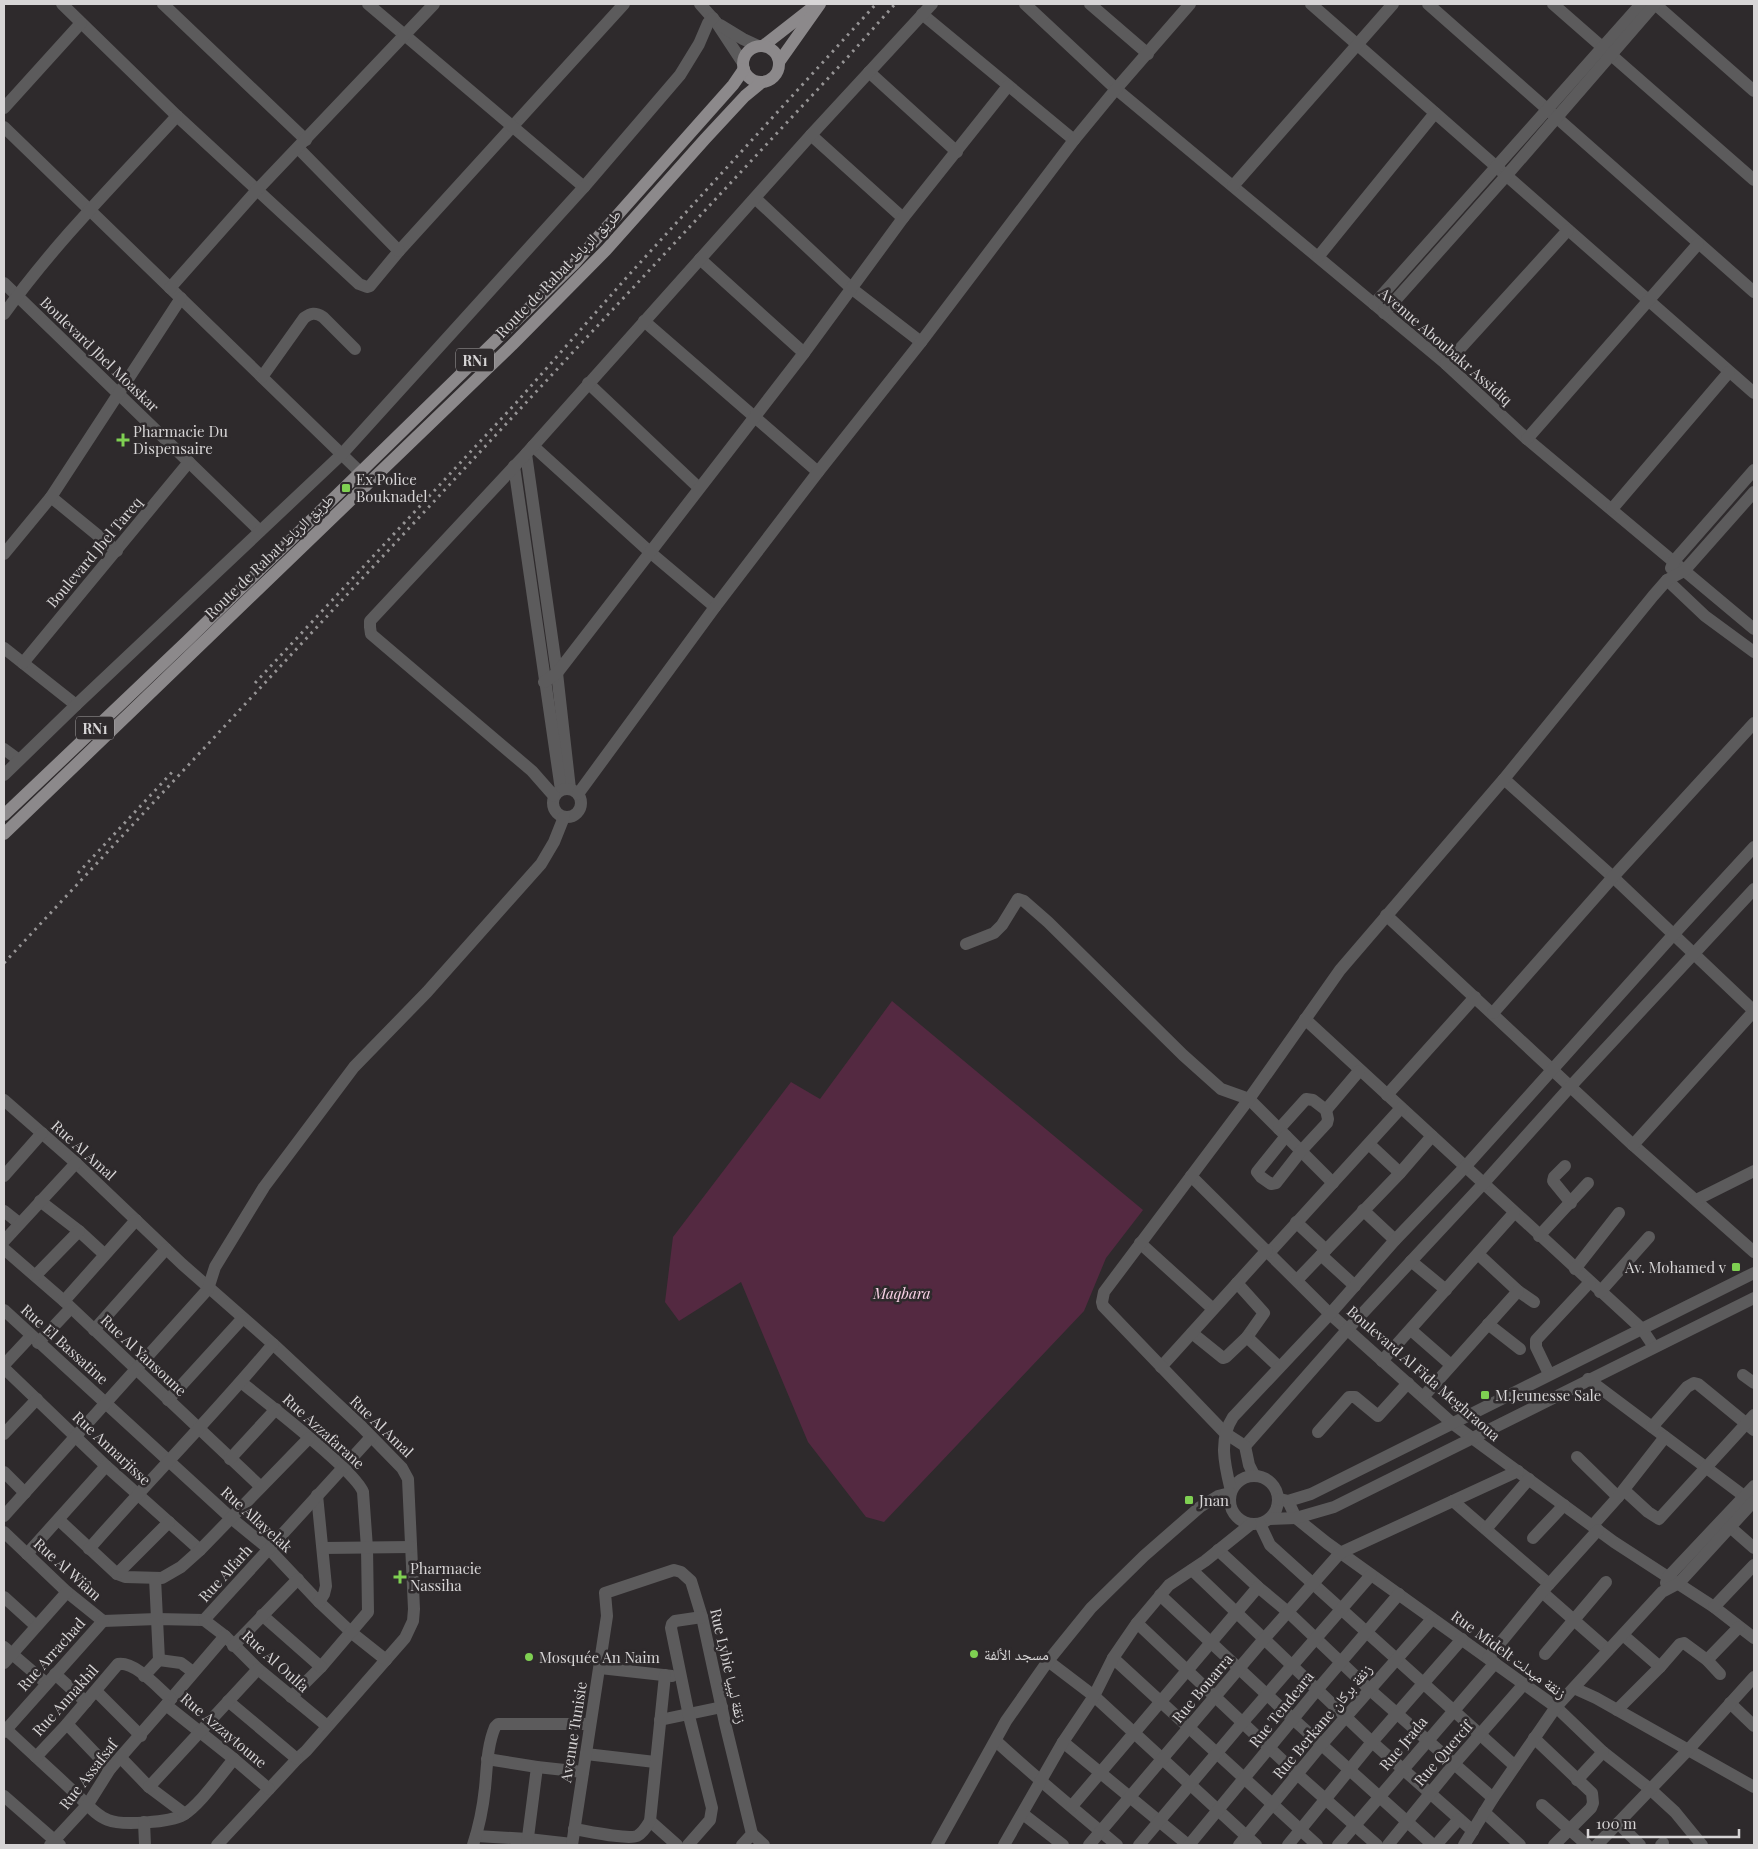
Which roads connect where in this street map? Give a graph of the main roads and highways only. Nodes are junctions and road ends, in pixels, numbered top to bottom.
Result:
1 (818, 4) edge
2 (761, 46) junction
3 (779, 62) junction
4 (744, 66) junction
5 (762, 82) junction
6 (4, 816) edge
7 (4, 834) edge

1 - 2 main road, RN1
1 - 3 main road, RN1
2 - 3 main road
2 - 4 main road, RN1
3 - 5 main road, RN1
4 - 5 main road
4 - 6 main road, Route de Rabat طريق الرباط / RN1
5 - 7 main road, Route de Rabat طريق الرباط / RN1

